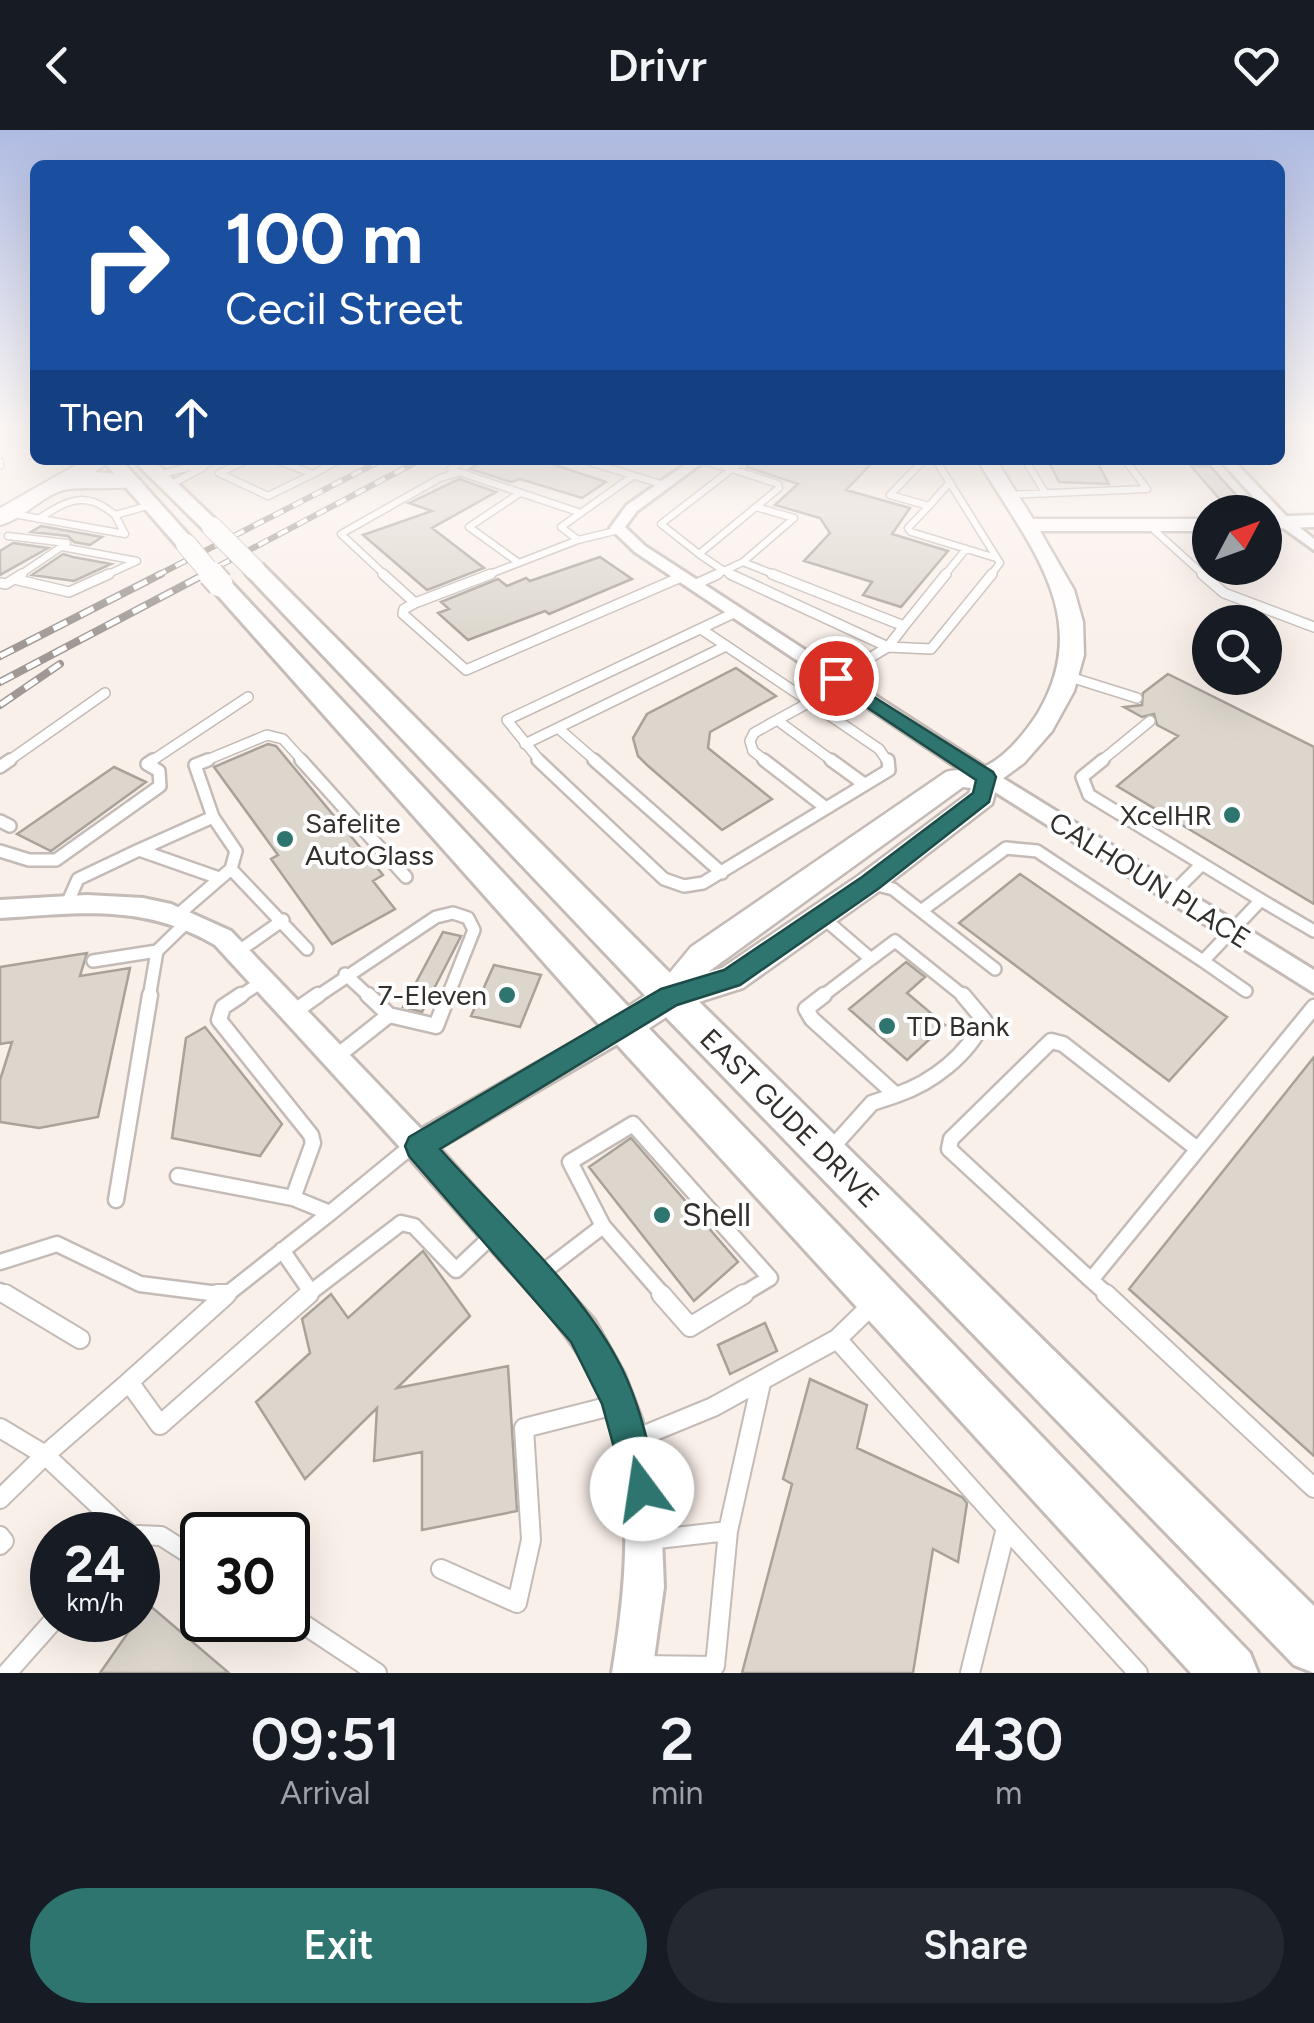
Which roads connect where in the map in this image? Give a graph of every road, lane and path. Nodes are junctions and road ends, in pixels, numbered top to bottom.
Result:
1 (28, 500) edge
2 (36, 500) edge
3 (68, 500) edge
4 (76, 500) edge
5 (146, 500) edge
6 (184, 500) edge
7 (401, 500) edge
8 (509, 500) edge
9 (541, 500) edge
10 (596, 500) edge
11 (643, 500) edge
12 (691, 500) edge
13 (764, 500) edge
14 (908, 500) edge
15 (934, 500) edge
16 (961, 500) edge
17 (1011, 500) edge
18 (151, 505) junction
19 (929, 506) junction
20 (756, 507) junction
21 (578, 512) junction
22 (115, 515) junction
23 (38, 519) junction
24 (1314, 521) edge
25 (1282, 522) edge
26 (3, 524) edge
27 (1192, 526) edge
28 (1282, 527) edge
29 (1160, 528) junction
30 (619, 530) junction
31 (1029, 530) junction
32 (578, 540) junction
33 (1314, 546) edge
34 (62, 547) junction
35 (966, 549) junction
36 (699, 554) junction
37 (996, 558) junction
38 (744, 562) junction
39 (519, 563) junction
40 (724, 571) junction
41 (14, 579) junction
42 (688, 581) junction
43 (0, 583) edge
44 (415, 603) junction
45 (736, 612) junction
46 (904, 626) junction
47 (1314, 628) edge
48 (700, 629) junction
49 (726, 646) junction
50 (888, 647) junction
51 (1070, 676) junction
52 (839, 681) junction
53 (105, 693) dead end
54 (248, 696) dead end
55 (1136, 698) dead end
56 (810, 702) junction
57 (777, 720) junction
58 (1150, 721) dead end
59 (558, 728) junction
60 (525, 744) junction
61 (0, 767) edge
62 (986, 777) junction
63 (864, 784) junction
64 (826, 808) junction
65 (213, 817) junction
66 (139, 850) junction
67 (0, 852) edge
68 (1202, 864) junction
69 (231, 869) junction
70 (722, 873) junction
71 (406, 877) dead end
72 (220, 878) junction
73 (870, 883) junction
74 (1172, 894) junction
75 (1261, 900) junction
76 (66, 906) junction
77 (0, 909) edge
78 (921, 911) junction
79 (186, 915) junction
80 (821, 916) junction
81 (283, 920) junction
82 (1314, 931) edge
83 (1232, 932) junction
84 (307, 948) dead end
85 (157, 951) junction
86 (239, 951) junction
87 (870, 958) junction
88 (1202, 961) junction
89 (93, 962) dead end
90 (995, 970) dead end
91 (346, 974) junction
92 (265, 980) junction
93 (1314, 983) edge
94 (1246, 992) dead end
95 (670, 997) junction
96 (1314, 1007) edge
97 (294, 1012) junction
98 (390, 1015) junction
99 (624, 1027) junction
100 (336, 1056) junction
101 (896, 1096) junction
102 (417, 1145) junction
103 (1196, 1148) junction
104 (826, 1154) junction
105 (178, 1176) dead end
106 (293, 1198) junction
107 (116, 1200) dead end
108 (330, 1212) junction
109 (603, 1226) junction
110 (495, 1232) junction
111 (282, 1250) junction
112 (0, 1262) edge
113 (535, 1277) junction
114 (1091, 1280) junction
115 (0, 1291) edge
116 (311, 1292) junction
117 (226, 1295) junction
118 (879, 1298) junction
119 (80, 1339) dead end
120 (837, 1339) junction
121 (129, 1382) junction
122 (761, 1383) junction
123 (619, 1404) junction
124 (0, 1428) edge
125 (630, 1441) junction
126 (45, 1454) junction
127 (1314, 1488) edge
128 (0, 1499) edge
129 (109, 1512) edge
130 (1006, 1528) junction
131 (728, 1531) junction
132 (0, 1536) edge
133 (643, 1541) junction
134 (0, 1545) edge
135 (441, 1569) dead end
136 (310, 1629) edge
137 (34, 1642) edge
138 (1314, 1645) edge
139 (632, 1669) edge
140 (7, 1673) edge
141 (377, 1673) edge
142 (970, 1673) edge
143 (1138, 1673) edge
144 (1230, 1673) edge

1 - 26 main road
2 - 26 main road
3 - 23 lane
4 - 22 lane
5 - 18 main road, EAST GUDE DRIVE
6 - 95 main road, EAST GUDE DRIVE, bridge
7 - 44 lane
8 - 39 lane
9 - 21 lane
10 - 21 lane
11 - 30 street
12 - 36 lane
13 - 20 lane
14 - 19 lane
15 - 19 lane
16 - 37 lane
17 - 31 street
18 - 22 lane
18 - 99 main road, EAST GUDE DRIVE, bridge
19 - 35 lane
20 - 36 lane
20 - 38 lane
21 - 32 lane
22 - 23 lane
23 - 26 lane
24 - 25 street
26 - 34 lane
27 - 29 street
28 - 33 street
29 - 31 street
29 - 47 lane
30 - 32 lane
30 - 42 street, CALHOUN PLACE
31 - 51 street
32 - 39 lane
34 - 41 lane
34 - 41 lane
35 - 37 lane
35 - 46 lane
36 - 40 lane
37 - 50 lane
38 - 40 lane
38 - 46 lane
39 - 44 lane
40 - 42 lane
40 - 50 lane
41 - 43 lane
42 - 44 lane
42 - 45 street, CALHOUN PLACE
45 - 48 lane
45 - 52 street, CALHOUN PLACE
46 - 50 lane
48 - 49 lane
48 - 60 lane
49 - 56 lane
49 - 59 lane
50 - 52 lane
51 - 55 lane
51 - 62 street
52 - 56 lane
52 - 62 street, CALHOUN PLACE
53 - 61 lane
54 - 67 lane
56 - 57 lane
56 - 63 lane
57 - 63 lane
57 - 64 lane
58 - 68 lane
59 - 60 lane
59 - 70 lane
60 - 70 lane
62 - 73 street
62 - 74 street, CALHOUN PLACE
62 - 95 street
63 - 64 lane
64 - 70 lane
65 - 66 lane
65 - 69 lane
65 - 71 lane
66 - 72 lane
66 - 76 lane
68 - 74 lane
68 - 75 lane
69 - 72 lane
69 - 81 lane
72 - 79 lane
73 - 78 lane
73 - 80 street
74 - 83 street, CALHOUN PLACE
75 - 82 lane
75 - 83 lane
76 - 77 street
76 - 79 street
78 - 88 lane
78 - 90 lane
79 - 85 lane
79 - 86 street
80 - 87 lane
80 - 95 street
81 - 84 lane
81 - 86 lane
83 - 88 lane
83 - 93 street, CALHOUN PLACE
85 - 89 lane
85 - 107 lane
86 - 92 street
87 - 101 lane
87 - 101 lane
88 - 94 lane
91 - 97 lane
91 - 98 lane
91 - 98 lane
92 - 97 street
92 - 106 lane
95 - 99 street
95 - 104 main road, EAST GUDE DRIVE
96 - 103 lane
97 - 100 street
98 - 100 lane
99 - 102 street
99 - 118 main road, EAST GUDE DRIVE
100 - 102 street
101 - 104 lane
102 - 108 lane
102 - 110 street
103 - 114 lane
103 - 114 lane
104 - 138 main road, EAST GUDE DRIVE
105 - 106 lane
106 - 108 lane
108 - 111 lane
109 - 109 lane
109 - 113 lane
110 - 113 street
110 - 116 lane
111 - 116 lane
111 - 117 lane
112 - 117 lane
113 - 123 street
114 - 127 lane
115 - 119 lane
116 - 121 lane
117 - 121 lane
118 - 120 lane
118 - 144 main road, EAST GUDE DRIVE
120 - 122 lane
120 - 130 lane
121 - 126 lane
122 - 125 lane
122 - 131 lane
123 - 125 street
123 - 135 lane
124 - 126 lane
125 - 133 street
126 - 128 lane
126 - 129 lane
130 - 142 lane
130 - 143 lane
131 - 133 lane
131 - 139 lane
132 - 134 lane
133 - 139 street
136 - 141 lane
137 - 140 lane

